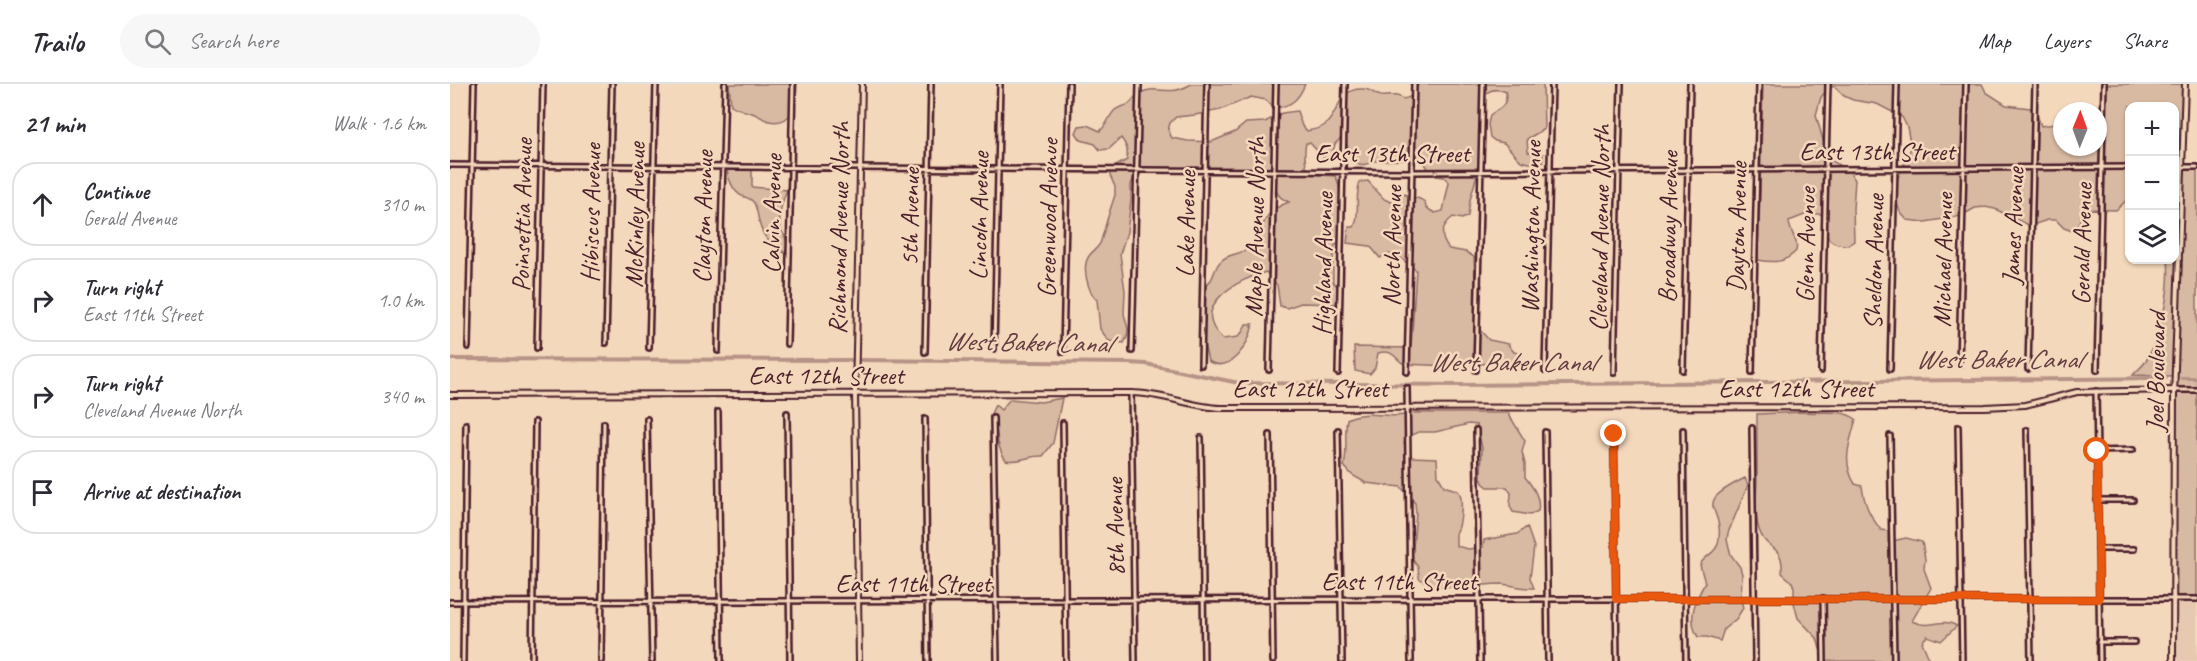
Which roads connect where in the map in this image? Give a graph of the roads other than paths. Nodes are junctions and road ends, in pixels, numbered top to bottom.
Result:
1 (474, 84) edge
2 (543, 84) edge
3 (612, 84) edge
4 (656, 84) edge
5 (725, 84) edge
6 (794, 84) edge
7 (862, 84) edge
8 (931, 84) edge
9 (1000, 84) edge
10 (1069, 84) edge
11 (1138, 84) edge
12 (1208, 84) edge
13 (1276, 84) edge
14 (1345, 84) edge
15 (1414, 84) edge
16 (1483, 84) edge
17 (1552, 84) edge
18 (1621, 84) edge
19 (1690, 84) edge
20 (1759, 84) edge
21 (1828, 84) edge
22 (1897, 84) edge
23 (1966, 84) edge
24 (2035, 84) edge
25 (2104, 84) edge
26 (2185, 84) edge
27 (450, 165) edge
28 (541, 165) junction
29 (610, 165) junction
30 (472, 166) junction
31 (654, 166) junction
32 (723, 166) junction
33 (792, 166) junction
34 (860, 167) junction
35 (2125, 167) edge
36 (2182, 167) junction
37 (2197, 167) edge
38 (929, 168) junction
39 (998, 168) junction
40 (1964, 168) junction
41 (2033, 168) junction
42 (2102, 168) junction
43 (1067, 169) junction
44 (1895, 169) junction
45 (1137, 170) junction
46 (1205, 170) junction
47 (1688, 170) junction
48 (1757, 170) junction
49 (1826, 170) junction
50 (1274, 171) junction
51 (1343, 171) junction
52 (1550, 171) junction
53 (1619, 171) junction
54 (1412, 172) junction
55 (1481, 172) junction
56 (606, 344) dead end
57 (788, 344) dead end
58 (468, 347) dead end
59 (537, 348) dead end
60 (649, 348) dead end
61 (994, 349) dead end
62 (718, 351) dead end
63 (1132, 351) dead end
64 (925, 352) dead end
65 (1063, 352) dead end
66 (1201, 365) dead end
67 (1959, 365) dead end
68 (1890, 369) dead end
69 (2028, 369) dead end
70 (1269, 370) dead end
71 (1476, 370) dead end
72 (1683, 370) dead end
73 (2097, 370) dead end
74 (1545, 371) dead end
75 (1821, 371) dead end
76 (1338, 372) dead end
77 (1407, 372) dead end
78 (1752, 372) dead end
79 (1614, 373) dead end
80 (1407, 388) dead end
81 (2174, 390) junction
82 (2197, 390) edge
83 (2096, 391) junction
84 (1131, 393) junction
85 (855, 394) junction
86 (450, 395) edge
87 (1407, 407) junction
88 (718, 412) dead end
89 (787, 412) dead end
90 (993, 418) dead end
91 (647, 419) dead end
92 (925, 419) dead end
93 (535, 422) dead end
94 (604, 423) dead end
95 (1063, 423) dead end
96 (466, 424) dead end
97 (1958, 427) dead end
98 (1752, 428) dead end
99 (2027, 429) dead end
100 (1338, 430) dead end
101 (1476, 430) dead end
102 (1683, 430) dead end
103 (1545, 432) dead end
104 (1614, 434) dead end
105 (1269, 435) dead end
106 (1890, 436) dead end
107 (1201, 438) dead end
108 (2133, 450) dead end
109 (2097, 451) junction
110 (2097, 500) junction
111 (2133, 500) dead end
112 (2098, 549) junction
113 (2134, 549) dead end
114 (1823, 598) junction
115 (1892, 598) junction
116 (1961, 598) junction
117 (1272, 599) junction
118 (1341, 599) junction
119 (1410, 599) junction
120 (1479, 599) junction
121 (1547, 599) junction
122 (1616, 599) junction
123 (1685, 599) junction
124 (1754, 599) junction
125 (2030, 599) junction
126 (2099, 599) junction
127 (2174, 599) junction
128 (2197, 599) edge
129 (996, 600) junction
130 (1065, 600) junction
131 (1134, 600) junction
132 (1203, 600) junction
133 (858, 601) junction
134 (927, 601) junction
135 (450, 602) edge
136 (464, 602) junction
137 (533, 602) junction
138 (602, 602) junction
139 (652, 602) junction
140 (721, 602) junction
141 (789, 602) junction
142 (2099, 642) junction
143 (2134, 642) dead end
144 (463, 661) edge
145 (532, 661) edge
146 (601, 661) edge
147 (652, 661) edge
148 (721, 661) edge
149 (790, 661) edge
150 (859, 661) edge
151 (928, 661) edge
152 (997, 661) edge
153 (1066, 661) edge
154 (1135, 661) edge
155 (1204, 661) edge
156 (1273, 661) edge
157 (1342, 661) edge
158 (1411, 661) edge
159 (1480, 661) edge
160 (1548, 661) edge
161 (1617, 661) edge
162 (1686, 661) edge
163 (1755, 661) edge
164 (1824, 661) edge
165 (1893, 661) edge
166 (1962, 661) edge
167 (2031, 661) edge
168 (2100, 661) edge
169 (2174, 661) edge

1 - 30 street
2 - 28 street, Poinsettia Avenue
3 - 29 street, Hibiscus Avenue
4 - 31 street, McKinley Avenue
5 - 32 street, Clayton Avenue
6 - 33 street, Calvin Avenue
7 - 34 street, Richmond Avenue North
8 - 38 street, 5th Avenue
9 - 39 street, Lincoln Avenue
10 - 43 street, Greenwood Avenue
11 - 45 street
12 - 46 street, Lake Avenue
13 - 50 street, Maple Avenue North
14 - 51 street, Highland Avenue
15 - 54 street, North Avenue
16 - 55 street
17 - 52 street, Washington Avenue
18 - 53 street, Cleveland Avenue North
19 - 47 street, Broadway Avenue
20 - 48 street, Dayton Avenue
21 - 49 street, Glenn Avenue
22 - 44 street, Sheldon Avenue
23 - 40 street, Michael Avenue
24 - 41 street, James Avenue
25 - 42 street, Gerald Avenue
26 - 36 street, Joel Boulevard
27 - 30 street, East 13th Street
28 - 29 street, East 13th Street
28 - 30 street, East 13th Street
28 - 59 street, Poinsettia Avenue
29 - 31 street, East 13th Street
29 - 56 street, Hibiscus Avenue
30 - 58 street
31 - 32 street, East 13th Street
31 - 60 street, McKinley Avenue
32 - 33 street, East 13th Street
32 - 62 street, Clayton Avenue
33 - 34 street, East 13th Street
33 - 57 street, Calvin Avenue
34 - 38 street, East 13th Street
34 - 85 street, Richmond Avenue North
35 - 42 street, East 13th Street
36 - 37 street
36 - 81 street, Joel Boulevard
38 - 39 street, East 13th Street
38 - 64 street, 5th Avenue
39 - 43 street, East 13th Street
39 - 61 street, Lincoln Avenue
40 - 41 street, East 13th Street
40 - 44 street, East 13th Street
40 - 67 street, Michael Avenue
41 - 42 street, East 13th Street
41 - 69 street, James Avenue
42 - 73 street, Gerald Avenue
43 - 45 street, East 13th Street
43 - 65 street, Greenwood Avenue
44 - 49 street, East 13th Street
44 - 68 street, Sheldon Avenue
45 - 46 street, East 13th Street
45 - 63 street
46 - 50 street, East 13th Street
46 - 66 street, Lake Avenue
47 - 48 street, East 13th Street
47 - 53 street, East 13th Street
47 - 72 street, Broadway Avenue
48 - 49 street, East 13th Street
48 - 78 street, Dayton Avenue
49 - 75 street, Glenn Avenue
50 - 51 street, East 13th Street
50 - 70 street, Maple Avenue North
51 - 54 street, East 13th Street
51 - 76 street, Highland Avenue
52 - 53 street, East 13th Street
52 - 55 street, East 13th Street
52 - 74 street, Washington Avenue
53 - 79 street, Cleveland Avenue North
54 - 55 street, East 13th Street
54 - 77 street, North Avenue
55 - 71 street
80 - 87 street
81 - 82 street, East 12th Street
81 - 83 street, East 12th Street
81 - 127 street, Joel Boulevard
83 - 87 street, East 12th Street
83 - 109 street
84 - 85 street, East 12th Street
84 - 87 street, East 12th Street
84 - 131 street, 8th Avenue
85 - 86 street, East 12th Street
85 - 133 street, Richmond Avenue North
87 - 119 street
88 - 140 street
89 - 141 street
90 - 129 street
91 - 139 street
92 - 134 street
93 - 137 street
94 - 138 street
95 - 130 street
96 - 136 street
97 - 116 street
98 - 124 street
99 - 125 street
100 - 118 street
101 - 120 street
102 - 123 street
103 - 121 street
104 - 122 street
105 - 117 street
106 - 115 street
107 - 132 street
108 - 109 street
109 - 110 street
110 - 111 street
110 - 112 street
112 - 113 street
112 - 126 street
114 - 115 street, East 11th Street
114 - 124 street, East 11th Street
114 - 164 street
115 - 116 street, East 11th Street
115 - 165 street
116 - 125 street, East 11th Street
116 - 166 street
117 - 118 street, East 11th Street
117 - 132 street, East 11th Street
117 - 156 street
118 - 119 street, East 11th Street
118 - 157 street
119 - 120 street, East 11th Street
119 - 158 street
120 - 121 street, East 11th Street
120 - 159 street
121 - 122 street, East 11th Street
121 - 160 street
122 - 123 street, East 11th Street
122 - 161 street
123 - 124 street, East 11th Street
123 - 162 street
124 - 163 street
125 - 126 street, East 11th Street
125 - 167 street
126 - 127 street, East 11th Street
126 - 142 street
127 - 128 street, East 11th Street
127 - 169 street, Joel Boulevard
129 - 130 street, East 11th Street
129 - 134 street, East 11th Street
129 - 152 street
130 - 131 street, East 11th Street
130 - 153 street
131 - 132 street, East 11th Street
131 - 154 street, 8th Avenue
132 - 155 street
133 - 134 street, East 11th Street
133 - 141 street, East 11th Street
133 - 150 street, Richmond Avenue North
134 - 151 street
135 - 136 street, East 11th Street
136 - 137 street, East 11th Street
136 - 144 street
137 - 138 street, East 11th Street
137 - 145 street
138 - 139 street, East 11th Street
138 - 146 street
139 - 140 street, East 11th Street
139 - 147 street
140 - 141 street, East 11th Street
140 - 148 street
141 - 149 street
142 - 143 street
142 - 168 street

